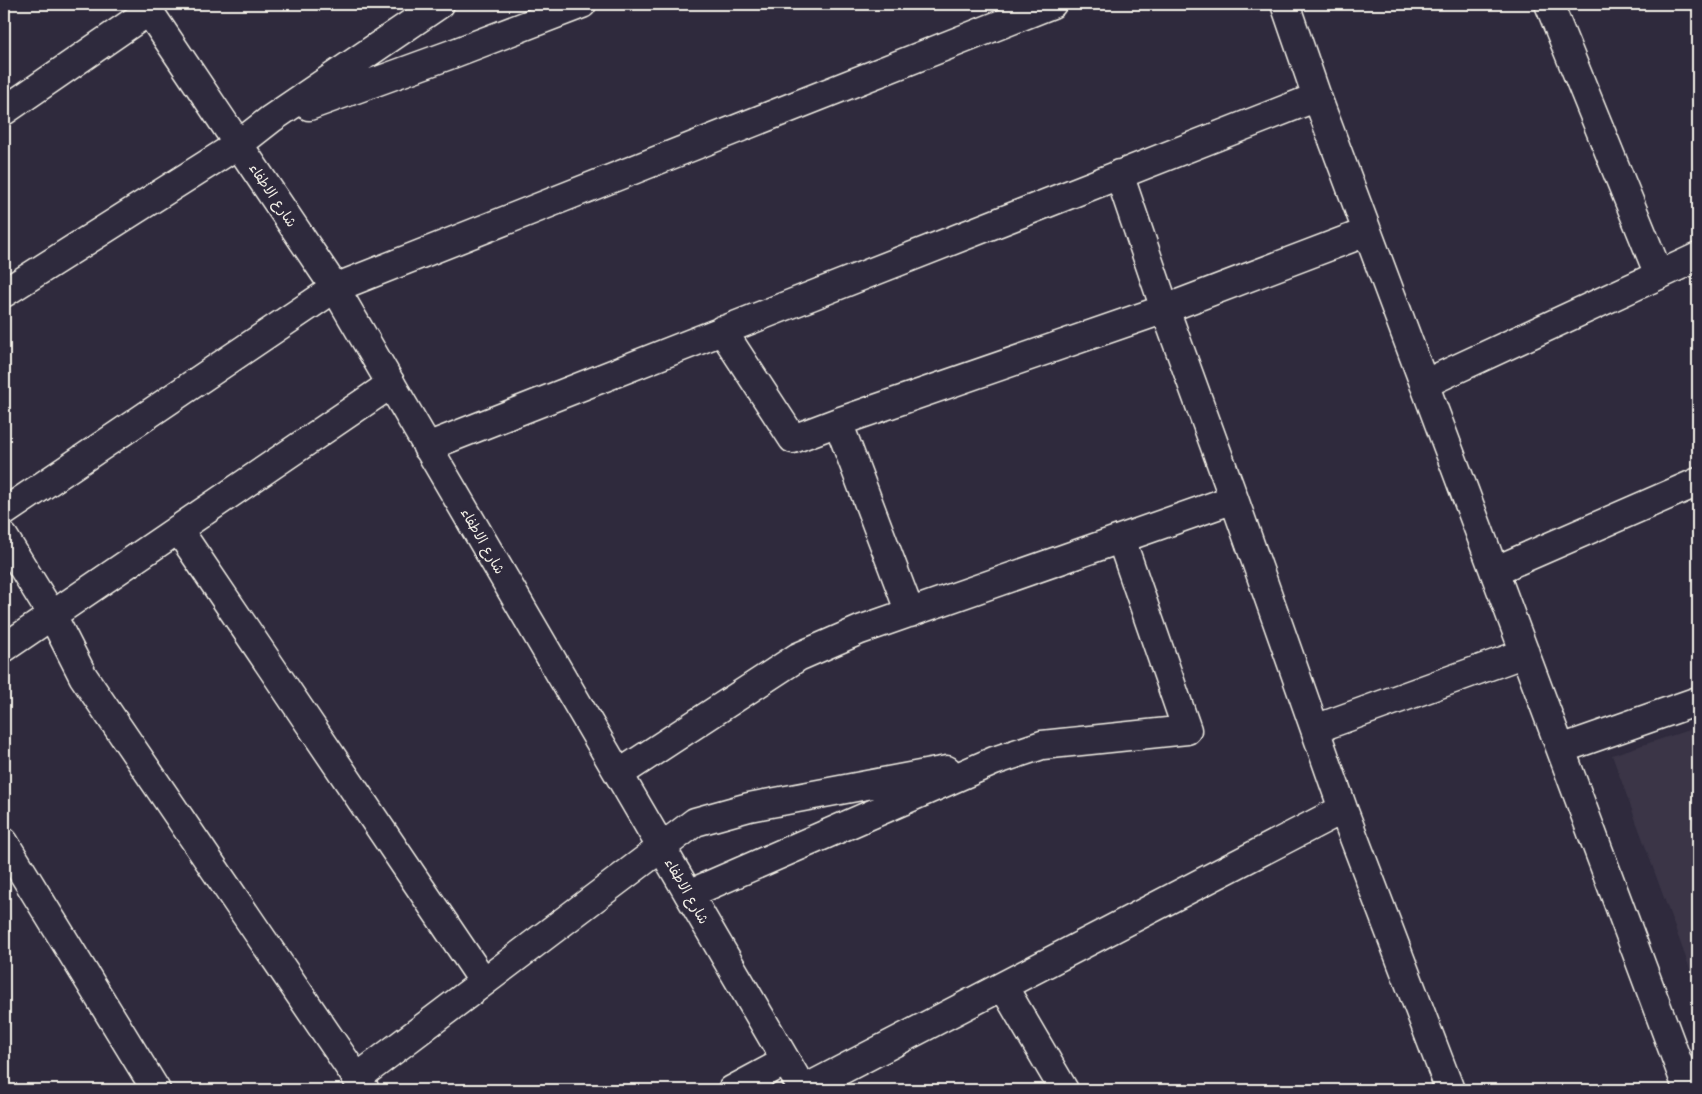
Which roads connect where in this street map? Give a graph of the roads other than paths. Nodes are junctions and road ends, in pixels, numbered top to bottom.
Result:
1 (440, 4) edge
2 (582, 4) edge
3 (1052, 4) edge
4 (1285, 4) edge
5 (1549, 4) edge
6 (146, 7) edge
7 (1317, 96) junction
8 (4, 111) edge
9 (271, 119) junction
10 (239, 144) junction
11 (1119, 174) junction
12 (1368, 232) junction
13 (1698, 257) edge
14 (1659, 275) junction
15 (335, 288) junction
16 (4, 293) edge
17 (1165, 309) junction
18 (722, 330) junction
19 (391, 384) junction
20 (1424, 384) junction
21 (838, 422) junction
22 (427, 446) junction
23 (1698, 482) edge
24 (1234, 499) junction
25 (4, 512) edge
26 (178, 529) junction
27 (4, 538) edge
28 (1121, 539) junction
29 (1494, 571) junction
30 (910, 612) junction
31 (52, 615) junction
32 (4, 648) edge
33 (1525, 653) junction
34 (1698, 701) edge
35 (1315, 729) junction
36 (1561, 749) junction
37 (994, 761) junction
38 (619, 774) junction
39 (1343, 809) junction
40 (4, 842) edge
41 (662, 848) junction
42 (689, 894) junction
43 (484, 982) junction
44 (1003, 986) junction
45 (786, 1061) junction
46 (361, 1084) edge
47 (156, 1090) edge
48 (732, 1090) edge
49 (803, 1090) edge
50 (1064, 1090) edge
51 (1450, 1090) edge
52 (1688, 1090) edge

1 - 9 street
2 - 9 street
3 - 15 street
4 - 7 street
5 - 14 street
6 - 8 street
6 - 10 street, شارع الاطفاء
7 - 11 street
7 - 12 street
9 - 10 street
10 - 15 street, شارع الاطفاء
10 - 16 street
11 - 17 street
11 - 18 street
12 - 17 street
12 - 20 street
13 - 14 street
14 - 20 street
15 - 19 street, شارع الاطفاء
15 - 25 street
17 - 21 street
17 - 24 street
18 - 21 street
18 - 22 street
19 - 22 street, شارع الاطفاء
19 - 26 street
20 - 29 street
21 - 30 street
22 - 38 street, شارع الاطفاء
23 - 29 street
24 - 28 street
24 - 35 street
26 - 31 street
26 - 43 street
27 - 31 street
28 - 30 street
28 - 37 street
29 - 33 street
30 - 38 street
31 - 32 street
31 - 46 street
33 - 35 street
33 - 36 street
34 - 36 street
35 - 39 street
36 - 52 street
37 - 41 street
37 - 42 street
38 - 41 street, شارع الاطفاء
39 - 44 street
39 - 51 street
40 - 47 street
41 - 42 street, شارع الاطفاء
41 - 43 street
42 - 45 street, شارع الاطفاء
43 - 46 street
44 - 49 street
44 - 50 street
45 - 48 street
45 - 49 street, شارع الاطفاء

